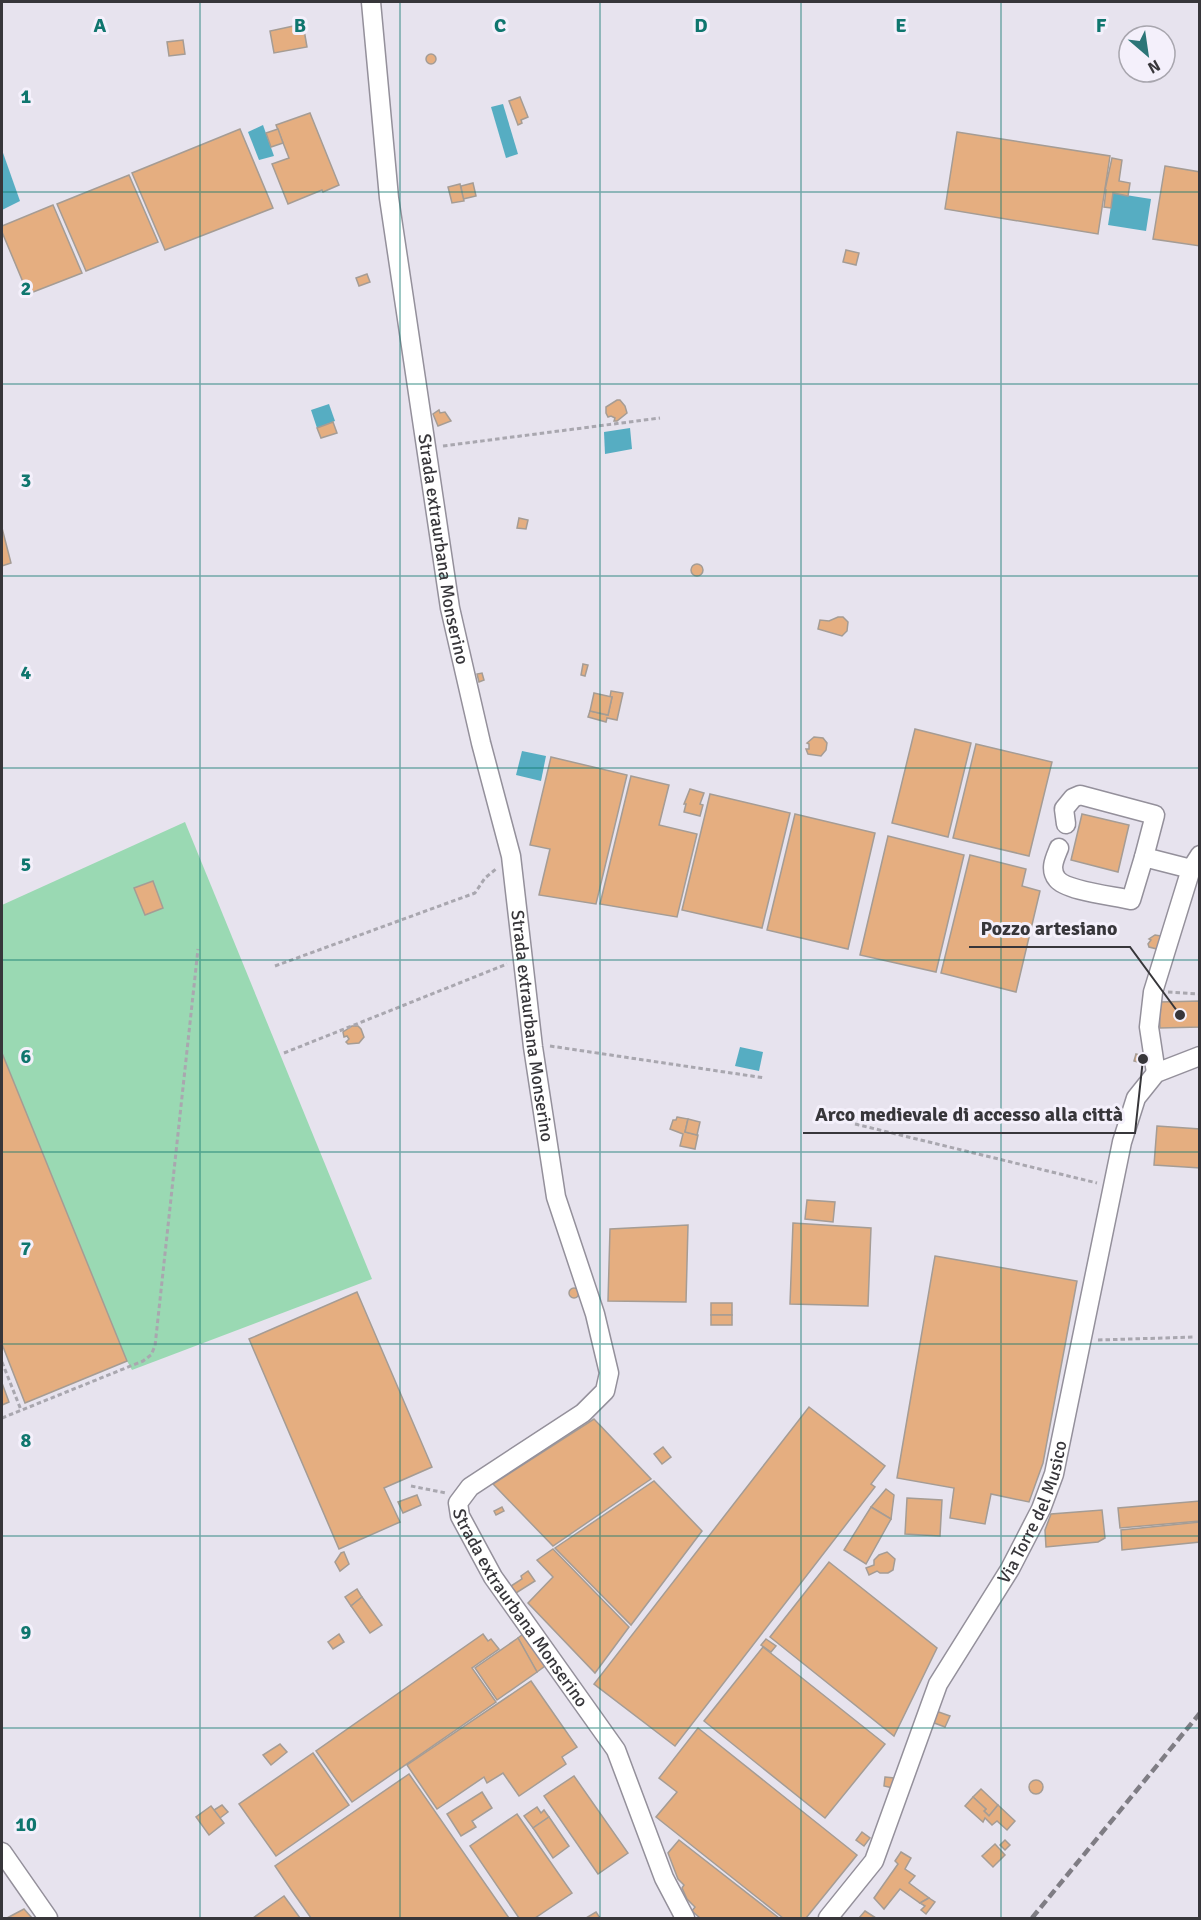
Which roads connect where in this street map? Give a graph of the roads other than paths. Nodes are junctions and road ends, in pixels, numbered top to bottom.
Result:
1 (371, 2) edge
2 (1066, 824) dead end
3 (1059, 848) dead end
4 (1144, 857) junction
5 (1195, 862) edge
6 (1192, 897) edge
7 (1200, 1056) edge
8 (1156, 1073) junction
9 (2, 1852) edge
10 (48, 1918) edge
11 (685, 1918) edge
12 (828, 1918) edge

1 - 11 street, Strada extraurbana Monserino
2 - 4 street
3 - 4 street
4 - 5 street
5 - 6 street
6 - 8 street
7 - 8 street
8 - 12 street, Via Torre del Musico
9 - 10 street

